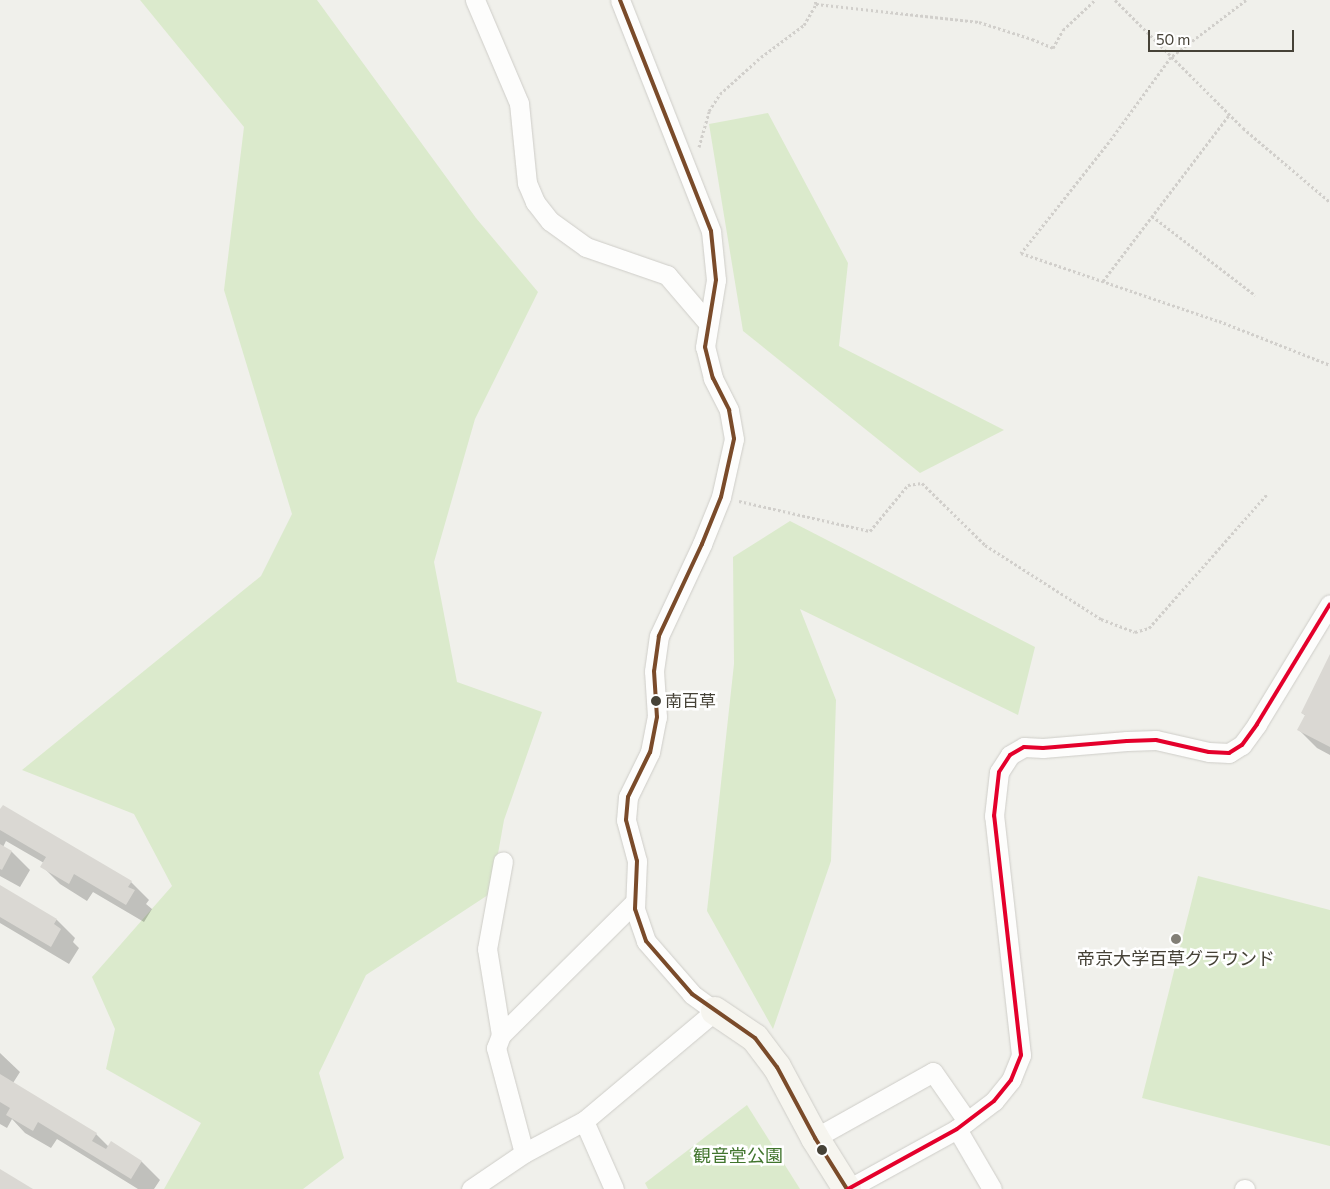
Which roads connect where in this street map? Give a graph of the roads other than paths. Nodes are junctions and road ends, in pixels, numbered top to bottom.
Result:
1 (475, 0) edge
2 (620, 0) edge
3 (708, 323) junction
4 (1330, 604) edge
5 (503, 861) dead end
6 (635, 902) junction
7 (715, 1011) junction
8 (502, 1036) junction
9 (584, 1121) junction
10 (962, 1125) junction
11 (815, 1138) junction
12 (524, 1152) junction
13 (470, 1189) edge
14 (614, 1189) edge
15 (848, 1189) edge
16 (992, 1189) edge

1 - 3 street
2 - 3 street
3 - 6 street
4 - 10 street
5 - 8 street
6 - 7 street
6 - 8 street
7 - 9 street
7 - 11 street
8 - 12 street
9 - 12 street
9 - 14 street
10 - 11 street
10 - 15 street
10 - 16 street
11 - 15 street
12 - 13 street

